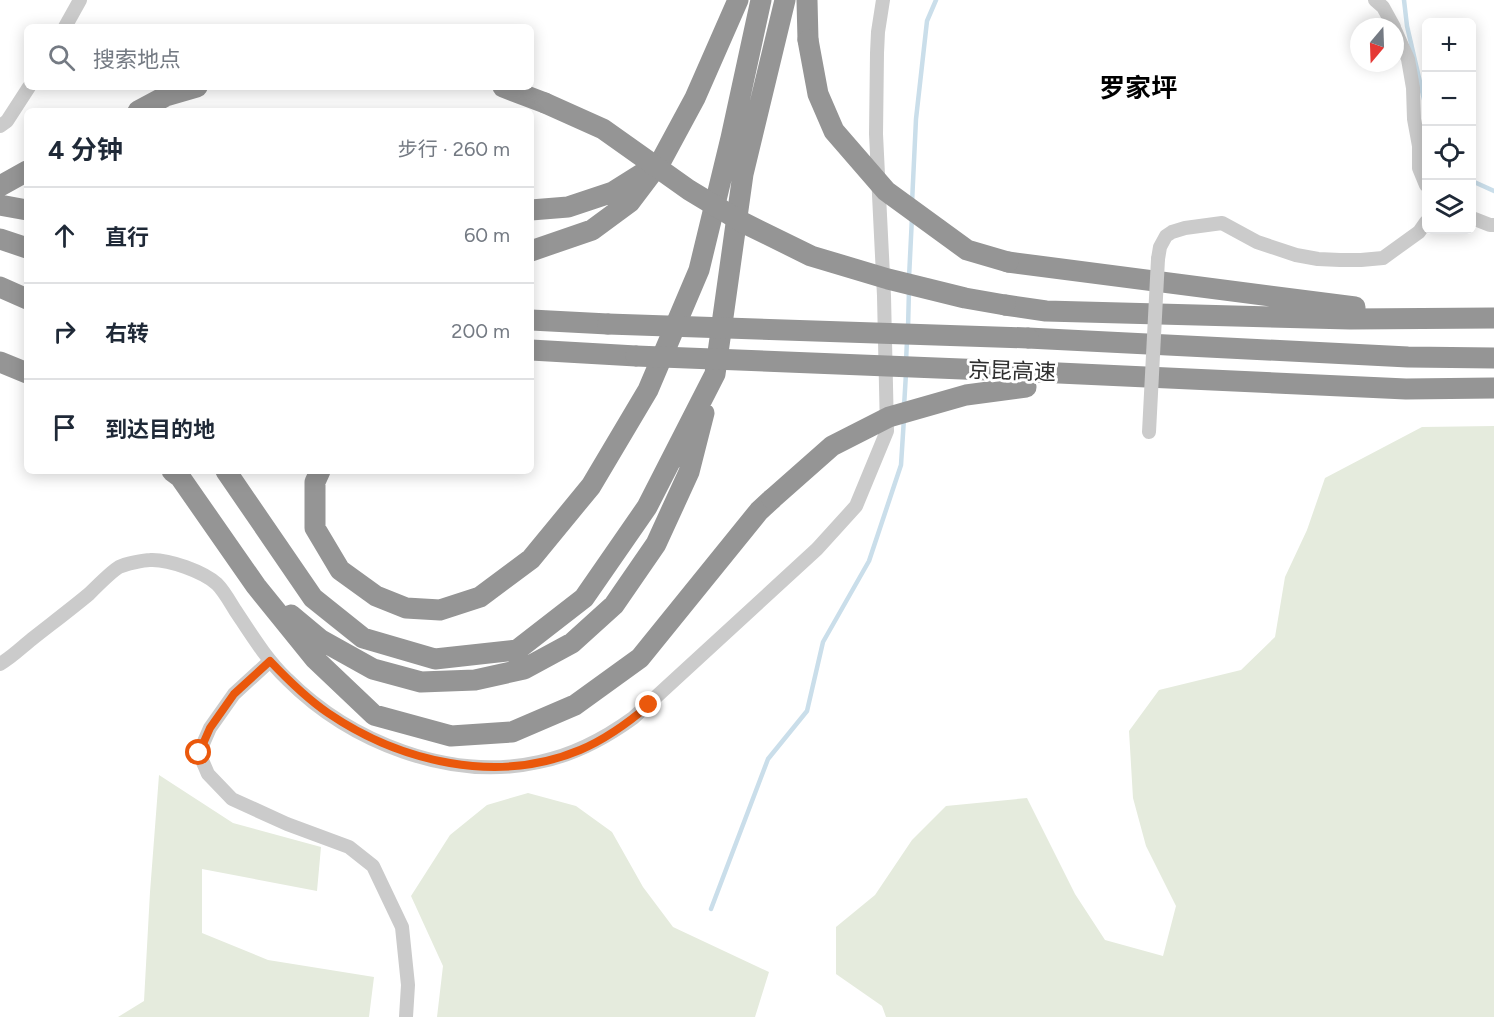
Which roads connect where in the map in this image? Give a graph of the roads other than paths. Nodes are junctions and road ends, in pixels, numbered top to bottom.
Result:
1 (80, 0) edge
2 (738, 0) edge
3 (761, 0) edge
4 (785, 0) edge
5 (807, 0) edge
6 (883, 0) edge
7 (1375, 0) edge
8 (1389, 18) edge
9 (67, 24) edge
10 (1404, 50) edge
11 (27, 90) edge
12 (187, 90) edge
13 (511, 90) edge
14 (144, 108) edge
15 (0, 126) edge
16 (661, 161) junction
17 (24, 173) edge
18 (1424, 180) edge
19 (0, 186) edge
20 (0, 205) edge
21 (24, 209) edge
22 (534, 210) edge
23 (1476, 220) edge
24 (1494, 225) edge
25 (1422, 228) edge
26 (0, 239) edge
27 (24, 247) edge
28 (534, 250) edge
29 (0, 278) edge
30 (24, 282) edge
31 (0, 287) edge
32 (24, 298) edge
33 (1439, 318) junction
34 (1494, 318) edge
35 (534, 320) edge
36 (534, 352) edge
37 (1494, 358) edge
38 (0, 362) edge
39 (24, 372) edge
40 (715, 374) junction
41 (1031, 380) junction
42 (1494, 388) edge
43 (1149, 432) dead end
44 (176, 474) edge
45 (228, 474) edge
46 (319, 474) edge
47 (256, 586) junction
48 (270, 661) junction
49 (0, 664) edge
50 (406, 1017) edge

1 - 9 street
2 - 16 highway
3 - 46 highway
4 - 40 highway
5 - 33 highway, bridge
6 - 48 street
7 - 8 street
10 - 18 street
11 - 15 street
12 - 14 highway
13 - 33 highway, bridge
16 - 22 highway
16 - 28 highway
17 - 19 highway
20 - 21 highway
23 - 24 street
25 - 43 street, bridge
26 - 27 highway
29 - 30 highway
31 - 32 highway
33 - 34 highway
35 - 37 highway, 京昆高速, bridge
36 - 41 highway, 京昆高速, bridge
38 - 39 highway
40 - 45 highway
40 - 47 highway
41 - 42 highway, 京昆高速
41 - 47 highway, bridge
44 - 47 highway
48 - 49 street
48 - 50 street

